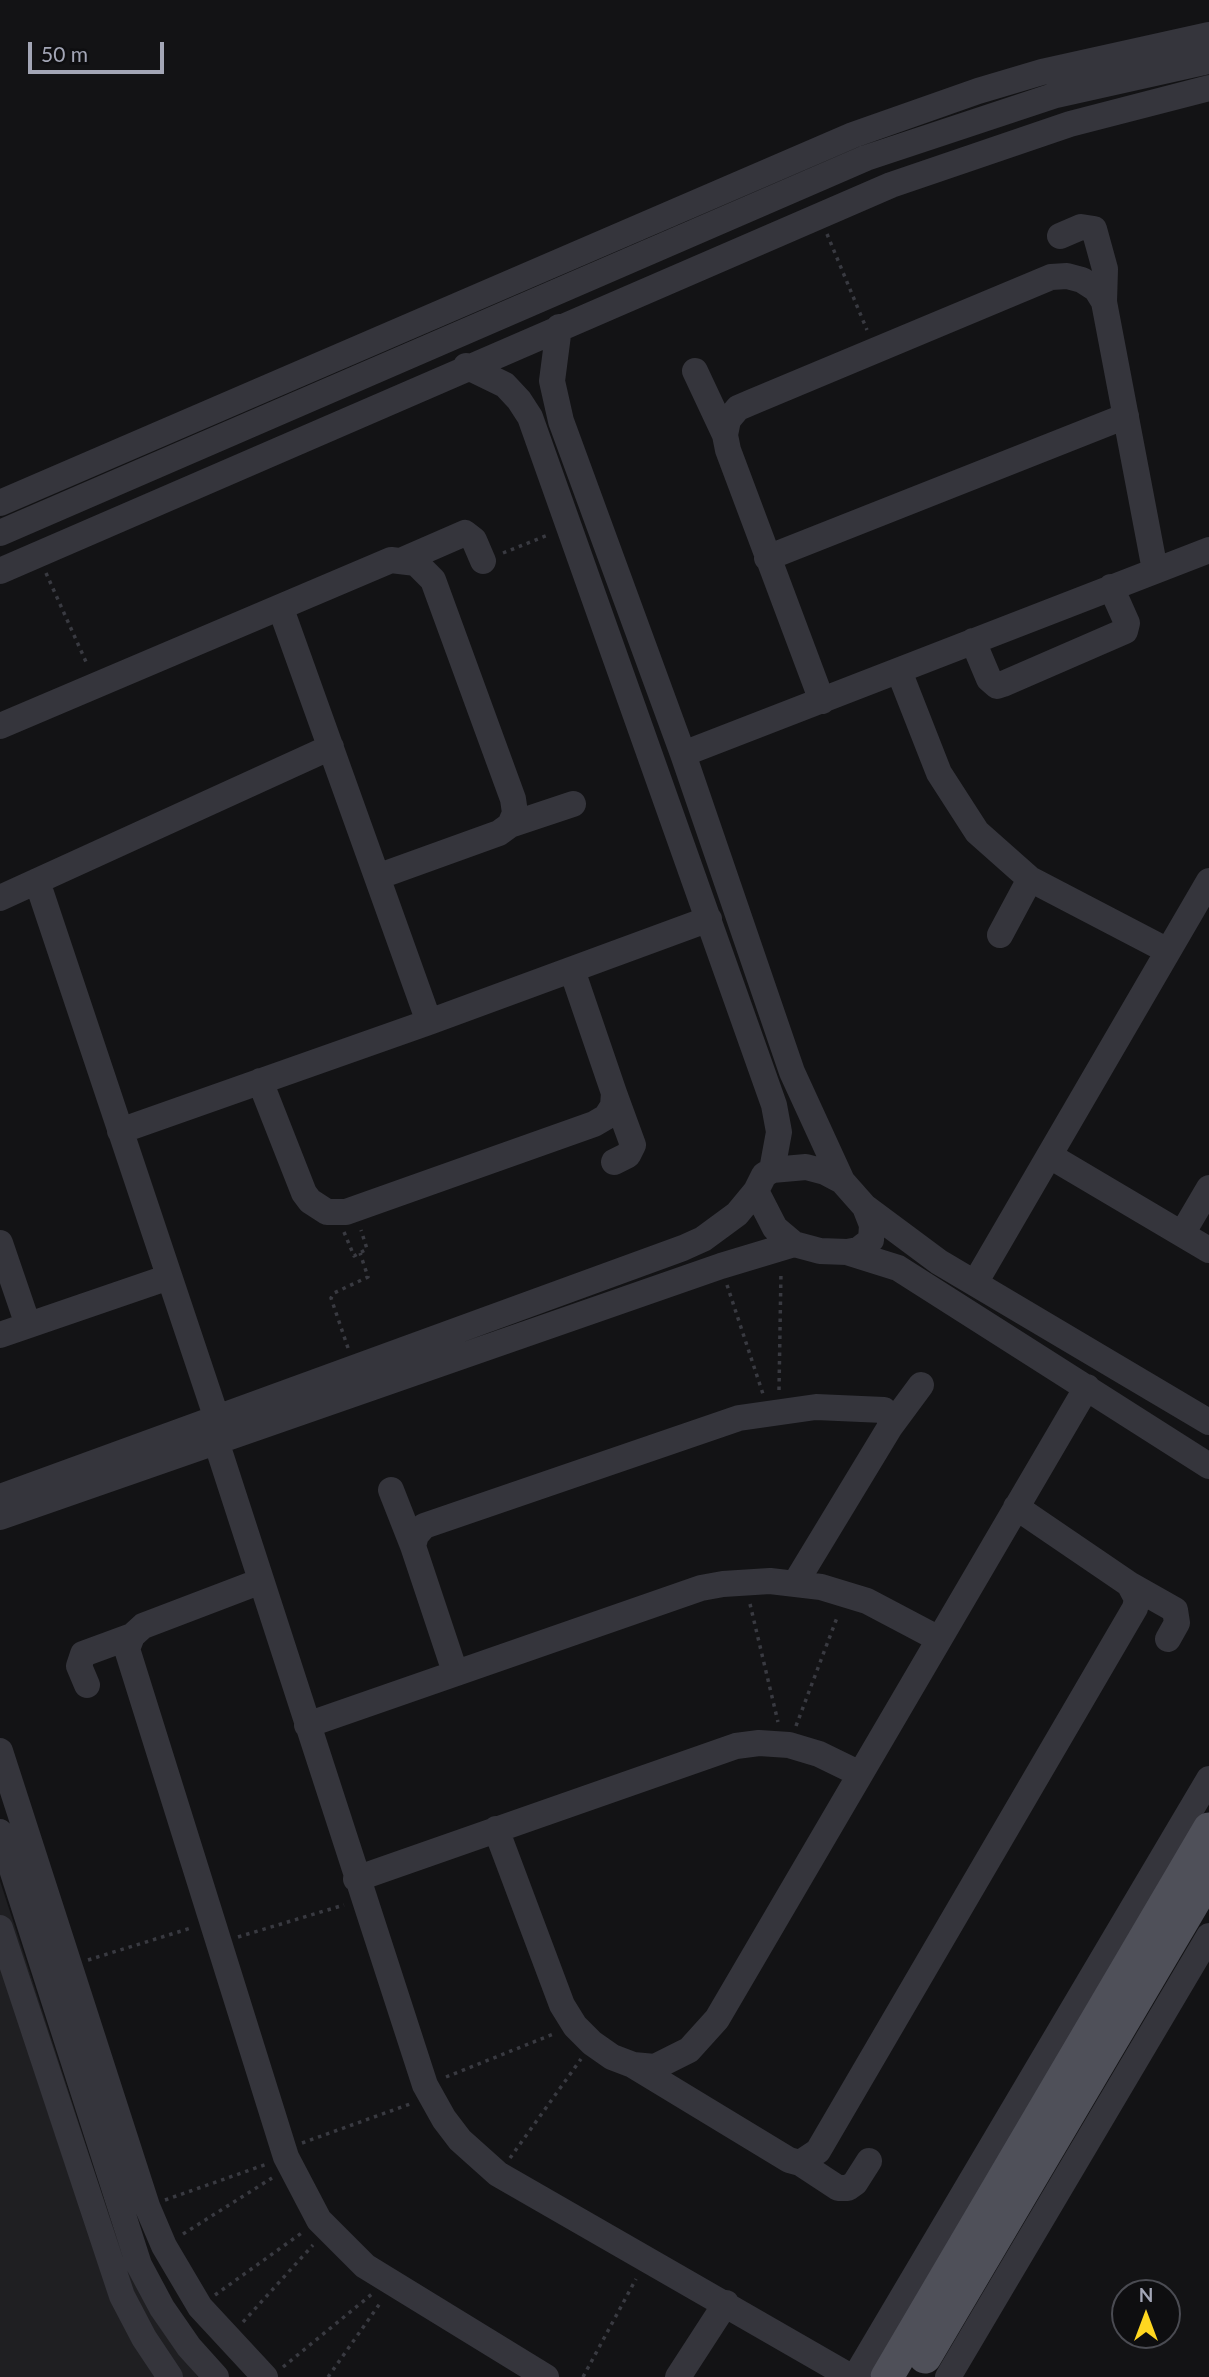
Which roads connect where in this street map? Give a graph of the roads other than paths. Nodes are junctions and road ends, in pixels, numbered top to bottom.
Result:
1 (1209, 35) edge
2 (1209, 61) edge
3 (1209, 88) edge
4 (1060, 236) dead end
5 (1104, 302) junction
6 (559, 327) junction
7 (466, 366) junction
8 (695, 371) dead end
9 (1126, 416) junction
10 (725, 435) junction
11 (0, 503) edge
12 (0, 533) edge
13 (1209, 550) edge
14 (767, 558) junction
15 (404, 560) junction
16 (483, 561) dead end
17 (1155, 570) junction
18 (0, 571) edge
19 (1111, 587) junction
20 (281, 609) junction
21 (973, 641) junction
22 (899, 671) junction
23 (822, 701) junction
24 (0, 726) edge
25 (331, 747) junction
26 (684, 754) junction
27 (573, 804) dead end
28 (510, 825) junction
29 (377, 877) junction
30 (1030, 879) junction
31 (37, 881) junction
32 (1206, 894) edge
33 (0, 898) edge
34 (709, 919) junction
35 (1000, 935) dead end
36 (1168, 951) junction
37 (572, 970) junction
38 (429, 1023) junction
39 (260, 1081) junction
40 (614, 1093) junction
41 (120, 1131) junction
42 (1050, 1156) junction
43 (614, 1162) dead end
44 (772, 1170) junction
45 (842, 1181) junction
46 (1209, 1188) edge
47 (756, 1191) junction
48 (865, 1207) junction
49 (1182, 1234) junction
50 (0, 1243) edge
51 (788, 1246) junction
52 (1209, 1250) edge
53 (847, 1252) junction
54 (169, 1277) junction
55 (975, 1283) junction
56 (28, 1325) junction
57 (0, 1335) edge
58 (921, 1385) dead end
59 (1087, 1387) junction
60 (1209, 1422) edge
61 (890, 1427) junction
62 (216, 1429) junction
63 (1209, 1466) edge
64 (391, 1490) dead end
65 (0, 1497) edge
66 (1016, 1507) junction
67 (0, 1517) edge
68 (414, 1546) junction
69 (261, 1581) junction
70 (796, 1582) junction
71 (1129, 1584) junction
72 (132, 1636) junction
73 (1168, 1639) dead end
74 (939, 1640) junction
75 (455, 1672) junction
76 (87, 1685) dead end
77 (307, 1725) junction
78 (0, 1751) edge
79 (860, 1774) junction
80 (1209, 1779) edge
81 (496, 1829) junction
82 (1209, 1829) edge
83 (0, 1832) edge
84 (1209, 1876) edge
85 (360, 1889) junction
86 (0, 1928) edge
87 (1209, 1936) edge
88 (633, 2065) junction
89 (869, 2161) dead end
90 (800, 2162) junction
91 (726, 2303) junction
92 (273, 2373) edge
93 (170, 2377) edge
94 (216, 2377) edge
95 (546, 2377) edge
96 (678, 2377) edge
97 (853, 2377) edge
98 (887, 2377) edge
99 (913, 2377) edge
100 (948, 2377) edge

1 - 11 street
2 - 12 street
3 - 6 street
4 - 5 street
5 - 9 street
5 - 10 street
6 - 7 street
6 - 26 street
7 - 18 street
7 - 34 street
8 - 10 street
9 - 14 street
9 - 17 street
10 - 14 street
13 - 17 street
14 - 23 street
15 - 16 street
15 - 20 street
15 - 28 street
17 - 19 street
19 - 21 street
19 - 21 street
20 - 24 street
20 - 25 street
21 - 22 street
22 - 23 street
22 - 30 street
23 - 26 street
25 - 29 street
25 - 31 street
26 - 45 street
27 - 28 street
28 - 29 street
29 - 38 street
30 - 35 street
30 - 36 street
31 - 33 street
31 - 41 street
32 - 36 street
34 - 37 street
34 - 44 street
36 - 42 street
37 - 38 street
37 - 40 street
38 - 39 street
39 - 40 street
39 - 41 street
40 - 43 street
41 - 54 street
42 - 49 street
42 - 55 street
44 - 45 street
44 - 47 street
45 - 48 street
46 - 49 street
47 - 51 street
47 - 62 street
48 - 53 street
48 - 55 street
49 - 52 street
50 - 56 street
51 - 53 street
51 - 62 street
53 - 59 street
54 - 56 street
54 - 62 street
55 - 60 street
56 - 57 street
58 - 61 street
59 - 63 street
59 - 66 street
61 - 68 street
61 - 70 street
62 - 65 street
62 - 67 street
62 - 69 street
64 - 68 street
66 - 71 street
66 - 74 street
68 - 75 street
69 - 72 street
69 - 77 street
70 - 74 street
70 - 75 street
71 - 73 street
71 - 90 street
72 - 76 street
72 - 95 street
74 - 79 street
75 - 77 street
77 - 85 street
78 - 92 street
79 - 81 street
79 - 88 street
80 - 97 street
81 - 85 street
81 - 88 street
82 - 98 main road
83 - 94 street
84 - 99 main road
85 - 91 street
86 - 93 street
87 - 100 street
88 - 90 street
89 - 90 street
91 - 96 street
91 - 97 street

